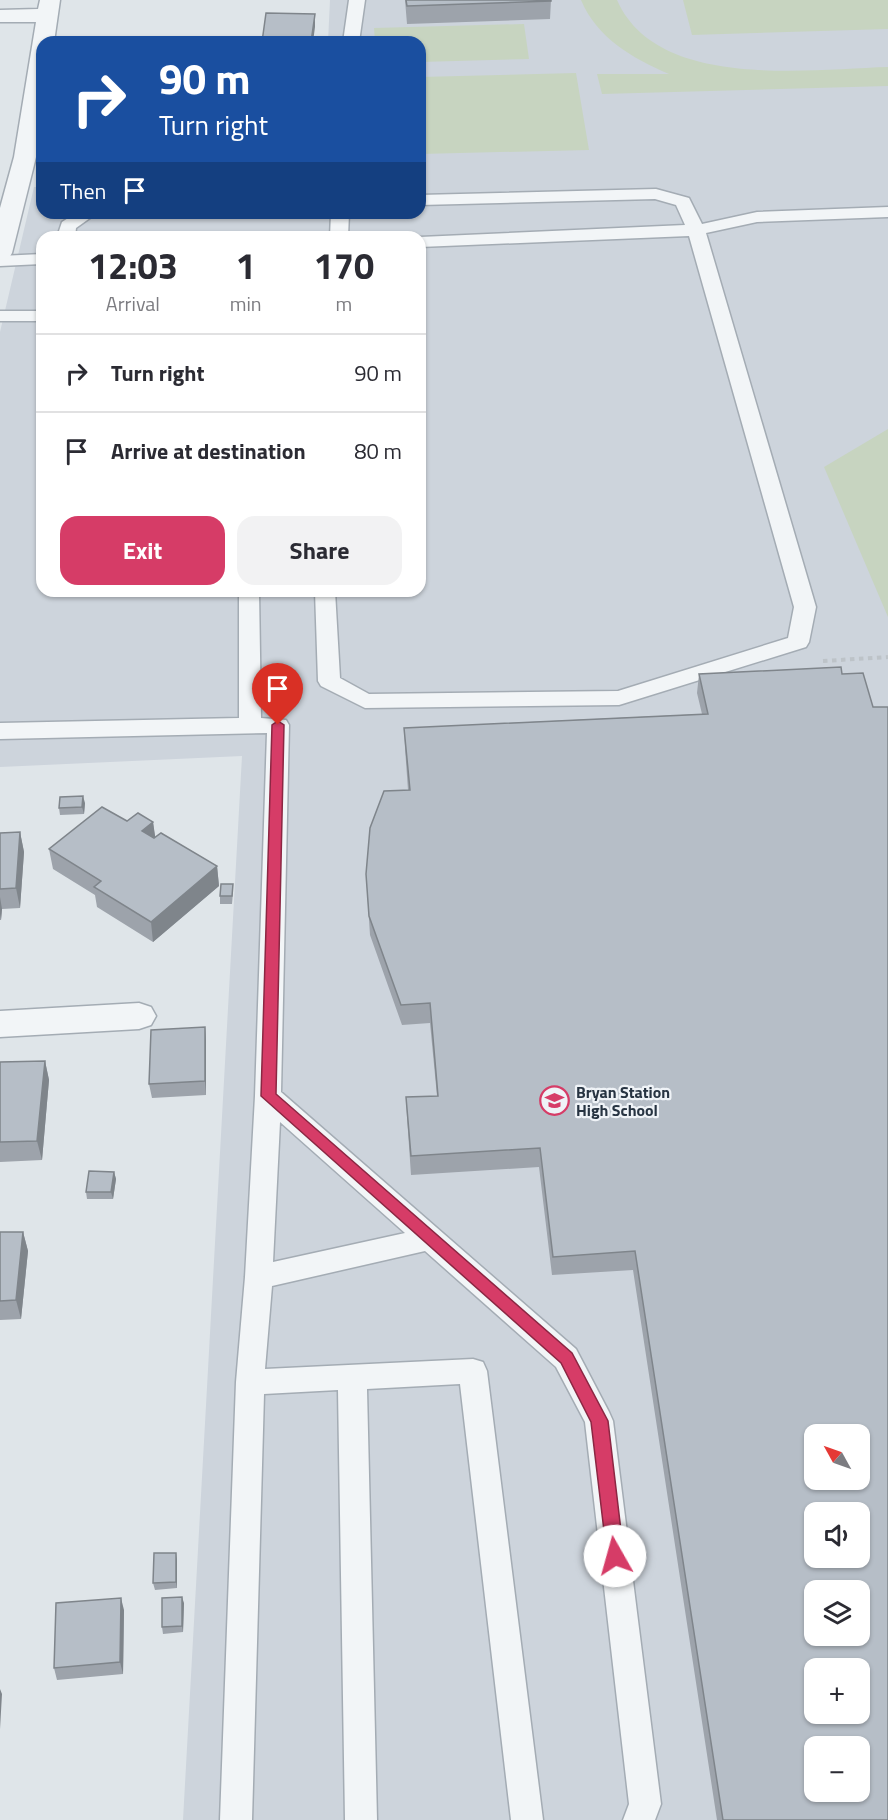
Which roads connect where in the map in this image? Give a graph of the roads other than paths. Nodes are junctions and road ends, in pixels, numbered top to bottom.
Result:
1 (357, 0) edge
2 (48, 8) edge
3 (0, 16) edge
4 (44, 36) edge
5 (352, 36) edge
6 (36, 85) edge
7 (426, 200) edge
8 (888, 212) edge
9 (79, 219) edge
10 (696, 230) junction
11 (67, 231) edge
12 (426, 242) edge
13 (0, 253) edge
14 (36, 259) edge
15 (0, 261) edge
16 (0, 316) edge
17 (36, 316) edge
18 (249, 597) edge
19 (325, 597) edge
20 (250, 726) junction
21 (0, 730) edge
22 (139, 1016) dead end
23 (0, 1024) edge
24 (268, 1096) junction
25 (431, 1238) junction
26 (259, 1277) junction
27 (352, 1376) junction
28 (250, 1382) junction
29 (236, 1820) edge
30 (361, 1820) edge
31 (527, 1820) edge
32 (639, 1820) edge

1 - 5 lane
2 - 3 street
2 - 4 street
6 - 13 street
7 - 10 lane
8 - 10 lane
9 - 11 lane
10 - 12 lane
10 - 19 lane
14 - 15 lane
16 - 17 lane
18 - 20 lane
20 - 21 lane
20 - 24 lane
22 - 23 street
24 - 25 lane
24 - 26 lane
25 - 26 lane
25 - 32 lane
26 - 28 lane
27 - 28 lane
27 - 30 lane
27 - 31 lane
28 - 29 lane

